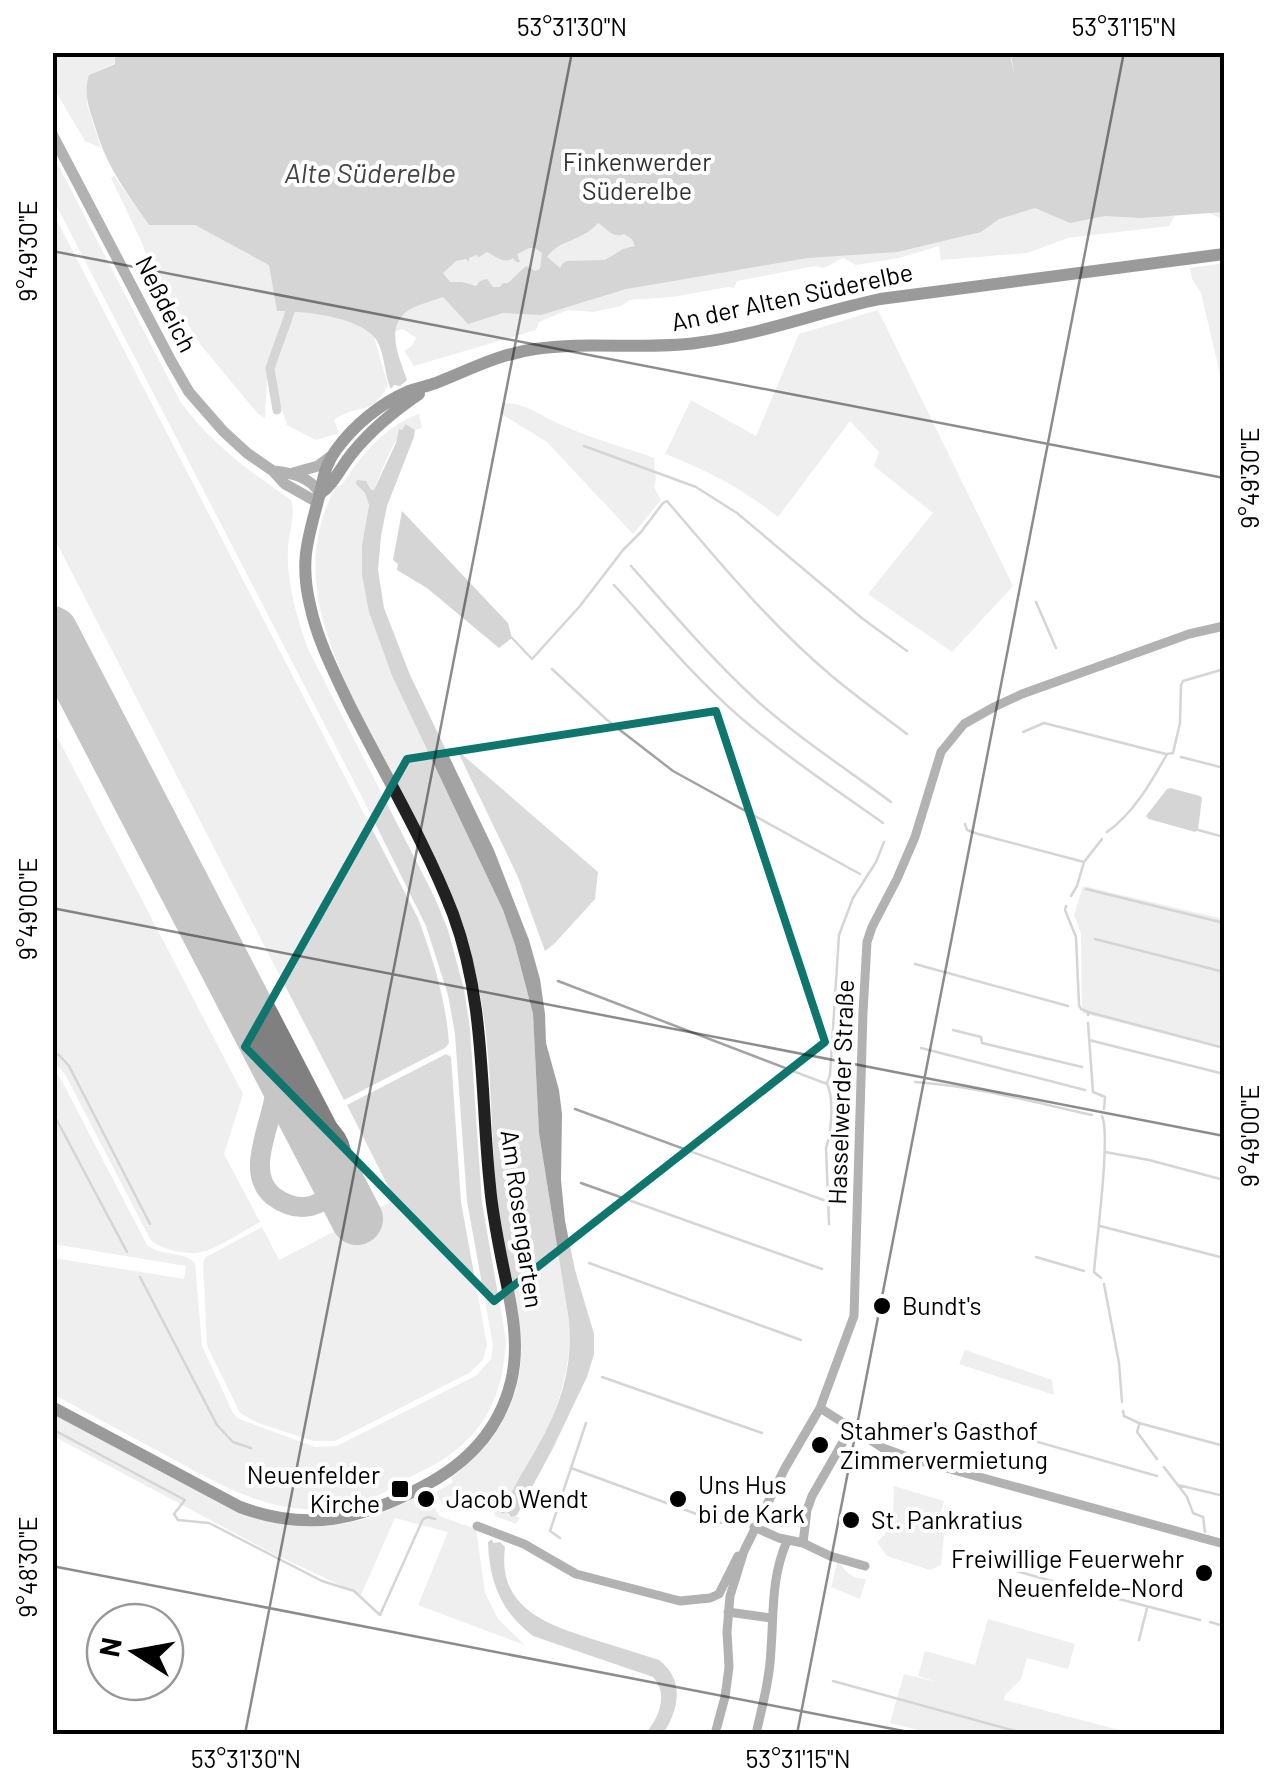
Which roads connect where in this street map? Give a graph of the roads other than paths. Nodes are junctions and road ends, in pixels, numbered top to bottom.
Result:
1 (52, 134) edge
2 (1224, 254) edge
3 (433, 384) junction
4 (333, 454) junction
5 (273, 470) junction
6 (290, 473) junction
7 (318, 498) junction
8 (1224, 626) edge
9 (52, 1407) edge
10 (820, 1408) junction
11 (851, 1428) junction
12 (477, 1526) dead end
13 (754, 1526) junction
14 (787, 1541) junction
15 (803, 1543) junction
16 (1224, 1544) edge
17 (744, 1551) junction
18 (865, 1566) dead end
19 (728, 1612) junction
20 (771, 1618) junction
21 (716, 1734) edge
22 (756, 1734) edge

1 - 5 street, Neßdeich
2 - 3 main road, An der Alten Süderelbe
3 - 4 main road, An der Alten Süderelbe
3 - 7 main road, An der Alten Süderelbe
4 - 6 street
4 - 7 main road, An der Alten Süderelbe
5 - 6 street, Neßdeich
5 - 7 street, Neßdeich
6 - 7 street, Neßdeich
7 - 9 main road, Am Rosengarten
8 - 10 street, Hasselwerder Straße
10 - 11 street
10 - 13 street, Hasselwerder Straße
11 - 15 street
11 - 16 street
12 - 17 street
13 - 14 street
13 - 17 street, Hasselwerder Straße
14 - 15 street
14 - 20 street
15 - 18 street
17 - 19 street, Hasselwerder Straße
19 - 20 street
19 - 21 street, Hasselwerder Straße
20 - 22 street

